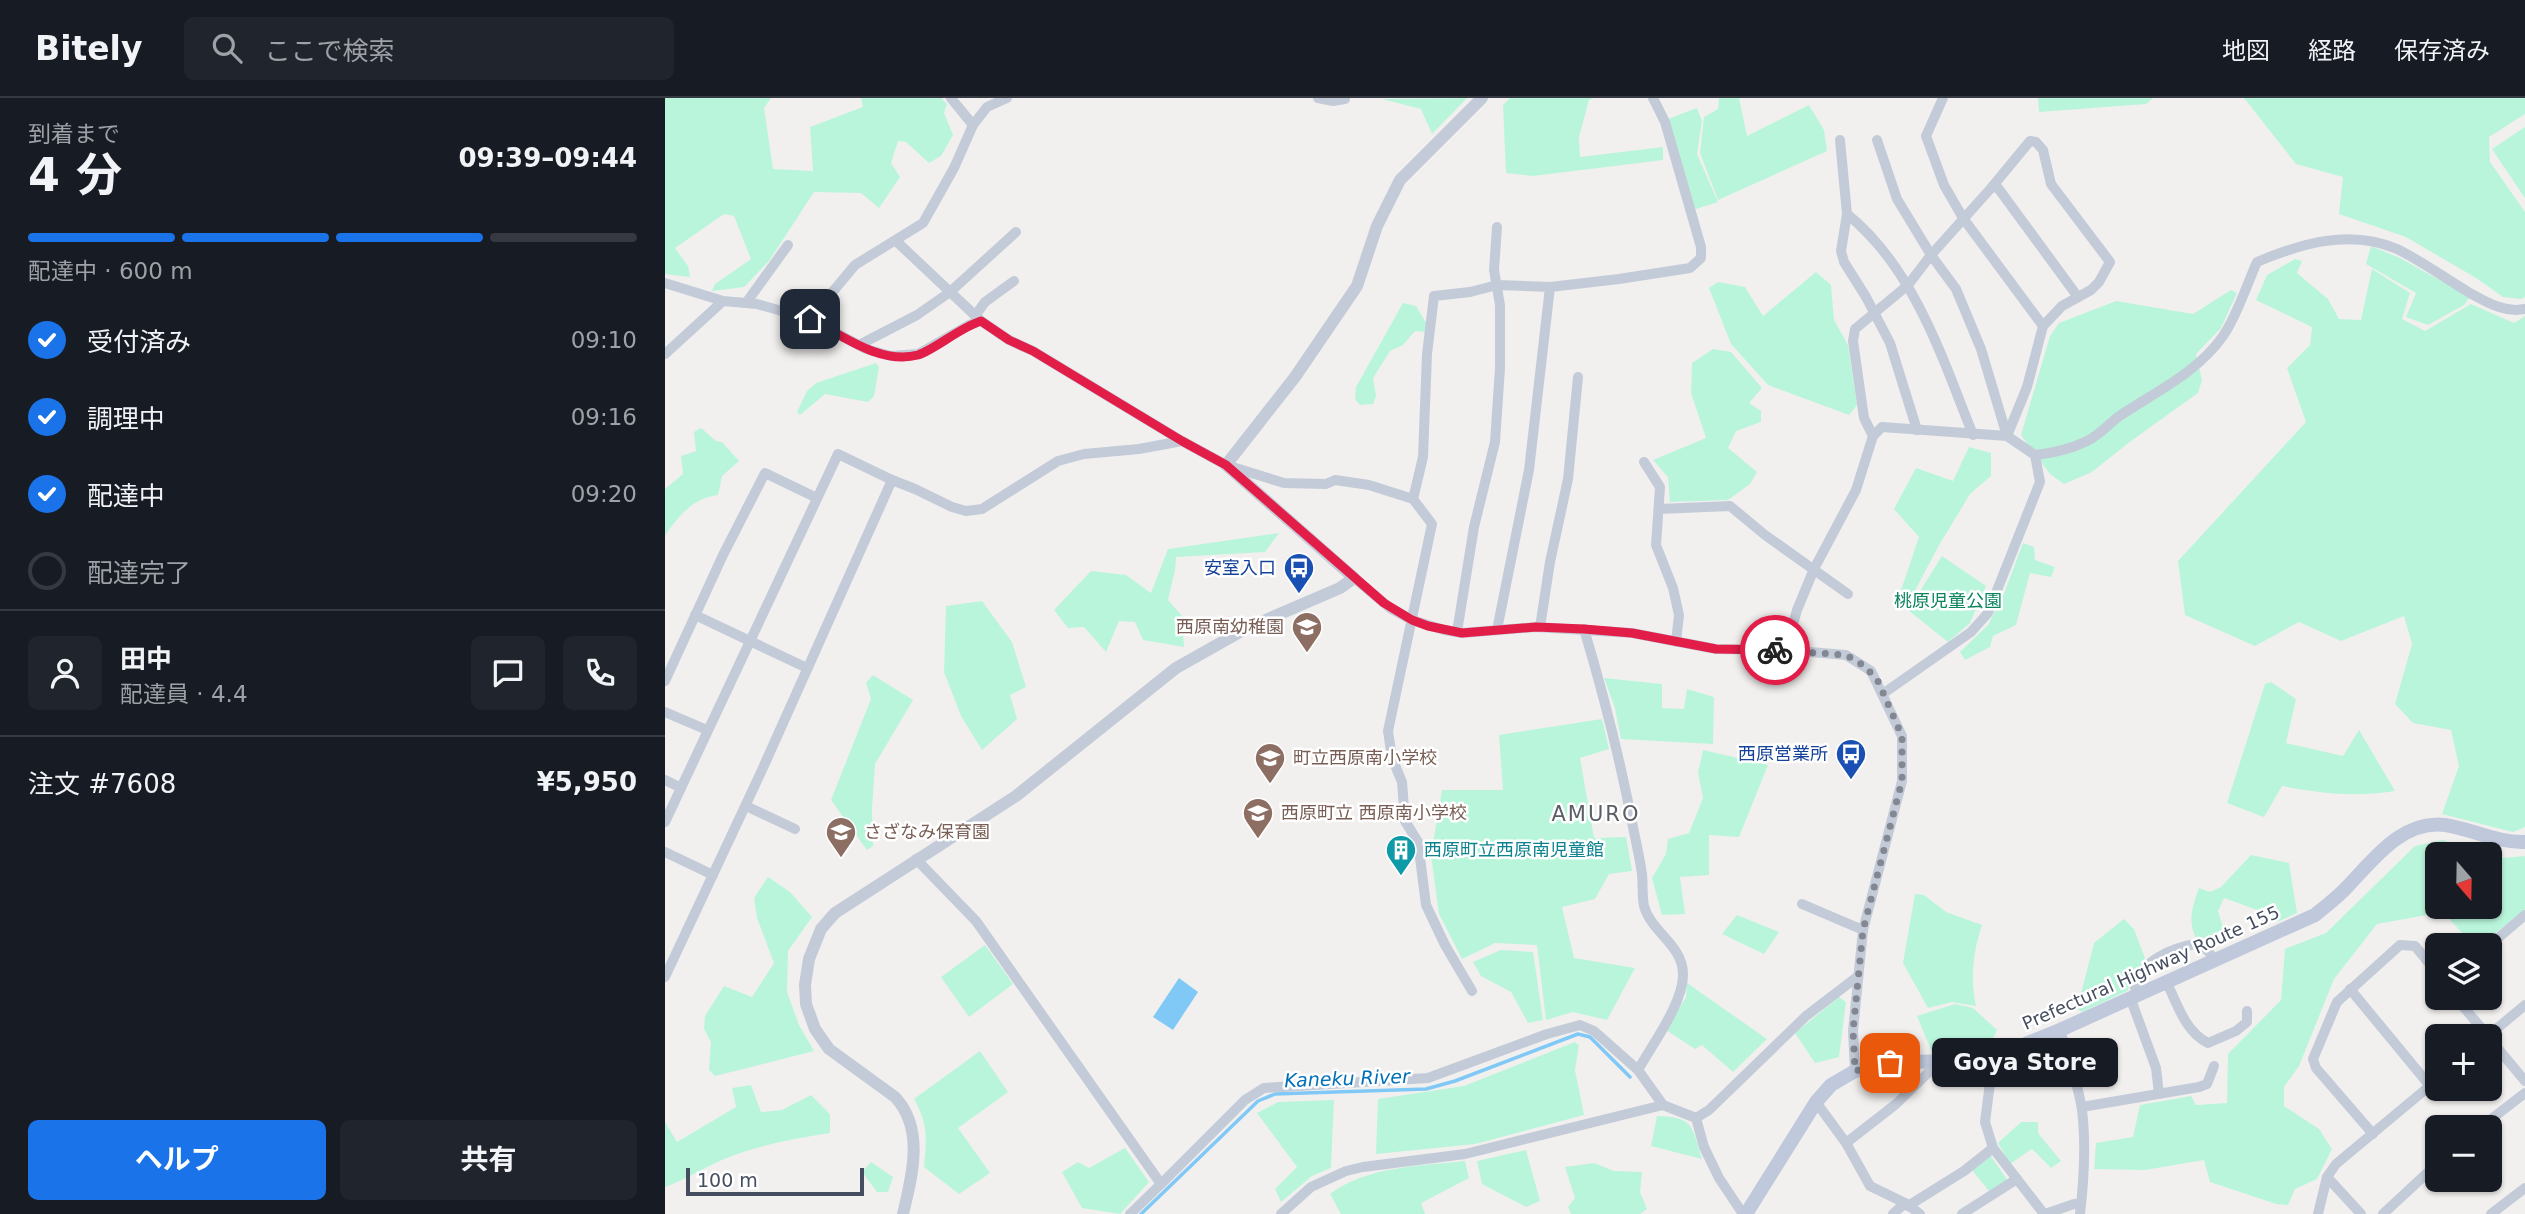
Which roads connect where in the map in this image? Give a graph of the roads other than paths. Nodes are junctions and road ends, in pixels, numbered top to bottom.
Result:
1 (951, 98) edge
2 (1007, 98) edge
3 (1318, 98) edge
4 (1482, 98) edge
5 (1653, 98) edge
6 (1943, 98) edge
7 (1345, 99) edge
8 (973, 125) junction
9 (1840, 140) dead end
10 (1877, 140) dead end
11 (1992, 187) junction
12 (1847, 214) junction
13 (1963, 218) junction
14 (1497, 227) dead end
15 (1016, 232) dead end
16 (896, 241) junction
17 (788, 245) dead end
18 (1931, 255) junction
19 (1014, 281) dead end
20 (665, 283) edge
21 (1497, 285) junction
22 (1908, 285) junction
23 (1550, 287) junction
24 (950, 292) junction
25 (2078, 297) junction
26 (723, 301) junction
27 (746, 303) junction
28 (2525, 310) edge
29 (1875, 314) junction
30 (978, 318) junction
31 (810, 319) junction
32 (2043, 326) junction
33 (859, 345) junction
34 (665, 354) edge
35 (1578, 377) dead end
36 (1917, 430) junction
37 (1973, 435) junction
38 (1873, 436) junction
39 (2007, 436) junction
40 (1182, 441) junction
41 (2035, 455) junction
42 (1644, 462) dead end
43 (1226, 465) junction
44 (892, 481) junction
45 (817, 498) junction
46 (1413, 499) junction
47 (1659, 509) junction
48 (1814, 569) junction
49 (1354, 578) junction
50 (1848, 594) dead end
51 (695, 615) junction
52 (1412, 620) junction
53 (1540, 627) junction
54 (1584, 629) junction
55 (1497, 631) junction
56 (1457, 632) junction
57 (749, 640) junction
58 (1676, 642) junction
59 (1786, 650) junction
60 (807, 668) junction
61 (665, 681) edge
62 (1884, 693) junction
63 (665, 712) edge
64 (707, 730) junction
65 (665, 780) edge
66 (681, 788) junction
67 (746, 806) junction
68 (665, 822) edge
69 (795, 829) dead end
70 (2525, 842) edge
71 (665, 852) edge
72 (916, 859) junction
73 (713, 875) junction
74 (1802, 904) dead end
75 (2525, 915) edge
76 (1863, 930) junction
77 (2502, 935) edge
78 (2425, 958) edge
79 (2215, 960) junction
80 (1857, 976) junction
81 (665, 977) edge
82 (2166, 981) junction
83 (2350, 989) junction
84 (1472, 991) dead end
85 (2134, 995) junction
86 (2525, 1005) edge
87 (2466, 1010) edge
88 (2247, 1011) dead end
89 (2478, 1024) edge
90 (2502, 1025) edge
91 (2060, 1030) junction
92 (2502, 1053) edge
93 (1986, 1058) junction
94 (1935, 1062) junction
95 (2214, 1066) dead end
96 (1638, 1070) junction
97 (1855, 1071) junction
98 (2425, 1073) edge
99 (2525, 1081) edge
100 (2425, 1091) edge
101 (2525, 1093) edge
102 (2159, 1094) junction
103 (1816, 1102) junction
104 (1663, 1105) junction
105 (2082, 1107) junction
106 (2497, 1115) edge
107 (1696, 1118) junction
108 (2373, 1134) junction
109 (1846, 1143) junction
110 (1993, 1148) junction
111 (2425, 1175) edge
112 (2327, 1177) junction
113 (2017, 1179) junction
114 (1161, 1184) junction
115 (2525, 1188) edge
116 (1907, 1204) junction
117 (2080, 1209) edge
118 (903, 1214) edge
119 (1130, 1214) edge
120 (1281, 1214) edge
121 (1744, 1214) edge
122 (1893, 1214) edge
123 (1920, 1214) edge
124 (1962, 1214) edge
125 (2045, 1214) edge
126 (2318, 1214) edge
127 (2361, 1214) edge
128 (2383, 1214) edge
129 (2491, 1214) edge

1 - 8 street
2 - 8 street
3 - 7 street
4 - 43 street
5 - 23 street
6 - 13 street
8 - 16 street
9 - 12 street
10 - 18 street
11 - 13 street
11 - 25 street
11 - 25 street
12 - 22 street
12 - 29 street
13 - 18 street
13 - 32 street
14 - 21 street
15 - 24 street
16 - 24 street
16 - 31 street
17 - 27 street
18 - 22 street
18 - 39 street
19 - 30 street
20 - 26 street
21 - 23 street
21 - 46 street
21 - 56 street
22 - 29 street
22 - 37 street
23 - 55 street
24 - 30 street
24 - 33 street
25 - 32 street
26 - 27 street
26 - 34 street
27 - 31 street
28 - 41 street
29 - 36 street
29 - 38 street
30 - 33 street
30 - 40 street
31 - 33 street
32 - 39 street
35 - 53 street
36 - 37 street
36 - 38 street
37 - 39 street
38 - 48 street
39 - 41 street
40 - 43 street
40 - 44 street
41 - 62 street
42 - 47 street
43 - 46 street
43 - 49 street
44 - 45 street
44 - 60 street
45 - 51 street
45 - 57 street
46 - 52 street
47 - 48 street
47 - 58 street
48 - 50 street
48 - 59 street
49 - 52 street
49 - 72 street
51 - 57 street
51 - 61 street
52 - 56 street
52 - 84 street
53 - 54 street
53 - 55 street
54 - 58 street
54 - 96 street
55 - 56 street
57 - 60 street
57 - 64 street
58 - 59 street
59 - 62 street
60 - 67 street
62 - 76 street
63 - 64 street
64 - 66 street
65 - 66 street
66 - 68 street
67 - 69 street
67 - 73 street
70 - 79 main road, Prefectural Highway Route 155
71 - 73 street
72 - 114 street
72 - 118 street
73 - 81 street
74 - 76 street
75 - 77 street
76 - 80 street
78 - 83 street
79 - 82 main road, Prefectural Highway Route 155
79 - 85 street
80 - 97 street
80 - 107 street
82 - 85 main road, Prefectural Highway Route 155
82 - 88 street
83 - 98 street
83 - 108 street
85 - 91 main road, Prefectural Highway Route 155
85 - 102 street
86 - 90 street
87 - 89 street
91 - 93 main road, Prefectural Highway Route 155
91 - 105 street
92 - 99 street
93 - 94 main road, Prefectural Highway Route 155
93 - 110 street
94 - 97 main road, Prefectural Highway Route 155
94 - 109 street
95 - 102 street
96 - 104 street
96 - 114 street
97 - 103 main road, Prefectural Highway Route 155
100 - 108 street
101 - 106 street
102 - 105 street
103 - 109 street
103 - 121 main road, Prefectural Highway Route 155
104 - 107 street
104 - 120 street
105 - 117 street
107 - 121 street
108 - 112 street
109 - 116 street
110 - 113 street
110 - 116 street
111 - 128 street
112 - 126 street
112 - 127 street
113 - 124 street
113 - 125 street
114 - 119 street
115 - 129 street
116 - 122 street
116 - 123 street
117 - 125 street

